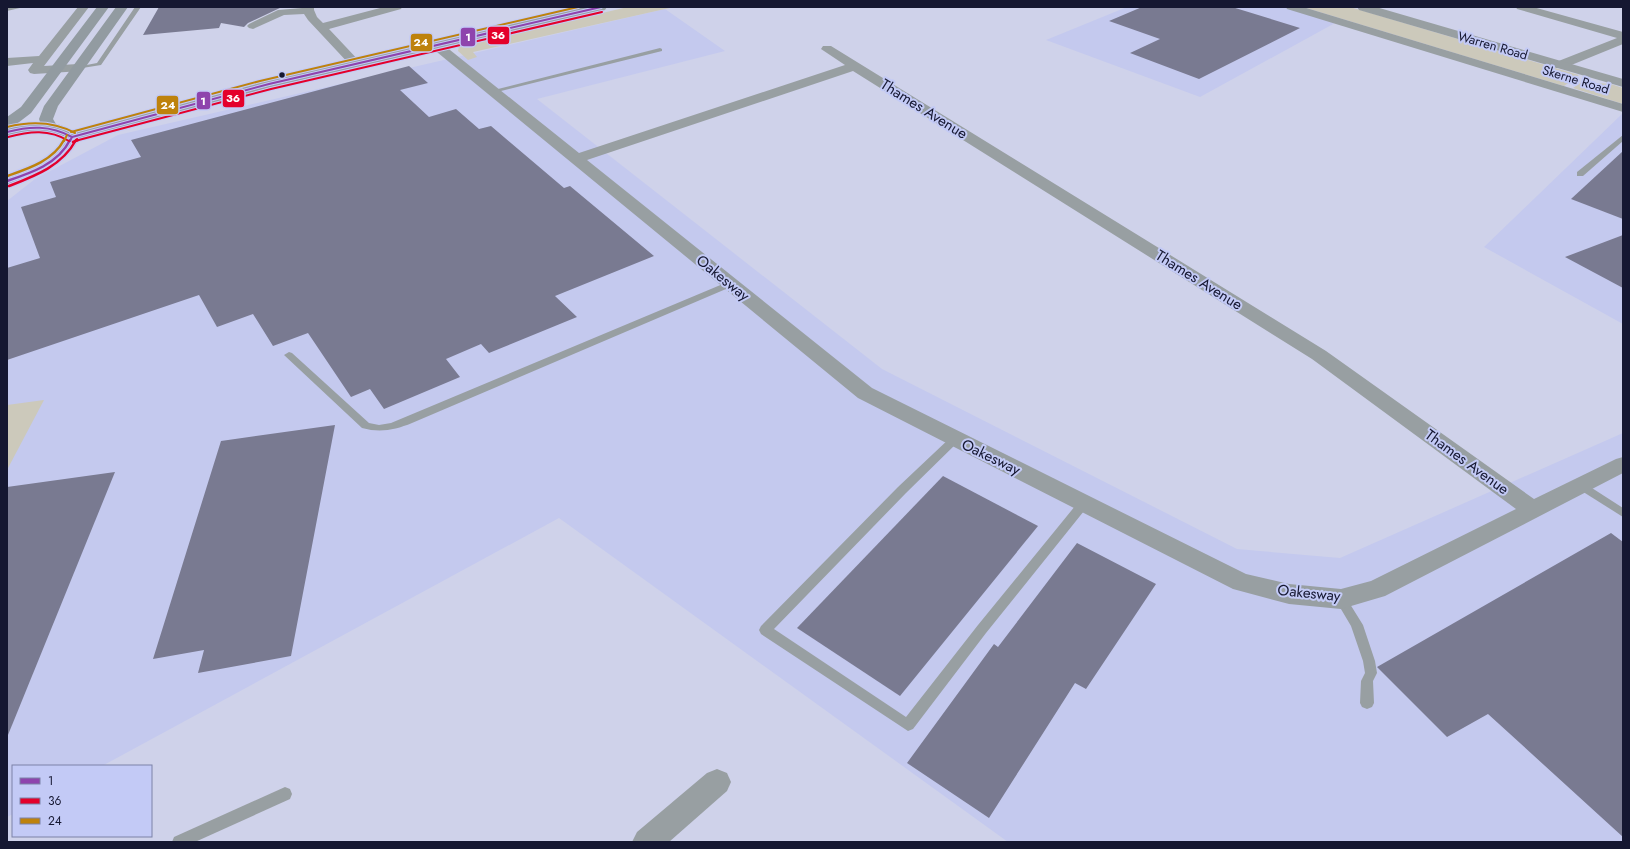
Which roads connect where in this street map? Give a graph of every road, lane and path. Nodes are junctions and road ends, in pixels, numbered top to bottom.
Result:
1 (21, 7) edge
2 (84, 7) edge
3 (103, 7) edge
4 (122, 7) edge
5 (138, 7) edge
6 (397, 7) edge
7 (601, 7) edge
8 (1291, 7) edge
9 (1363, 7) edge
10 (1521, 7) edge
11 (309, 8) edge
12 (7, 9) edge
13 (253, 26) dead end
14 (322, 27) junction
15 (1623, 36) edge
16 (1623, 40) edge
17 (436, 45) junction
18 (828, 49) dead end
19 (660, 50) dead end
20 (43, 59) junction
21 (7, 62) edge
22 (355, 63) junction
23 (1560, 64) junction
24 (855, 66) junction
25 (78, 68) junction
26 (57, 69) junction
27 (1623, 83) edge
28 (493, 91) junction
29 (1623, 108) edge
30 (7, 124) edge
31 (50, 128) junction
32 (7, 132) edge
33 (72, 137) junction
34 (1623, 137) edge
35 (576, 159) junction
36 (1580, 174) dead end
37 (25, 175) junction
38 (7, 181) edge
39 (7, 186) edge
40 (730, 284) junction
41 (290, 355) dead end
42 (954, 439) junction
43 (1623, 464) edge
44 (1581, 485) junction
45 (1084, 504) junction
46 (1532, 509) junction
47 (1623, 513) edge
48 (1341, 599) junction
49 (1367, 703) dead end
50 (717, 782) dead end
51 (285, 794) dead end
52 (179, 842) edge
53 (647, 842) edge

1 - 12 lane
2 - 20 street
3 - 26 highway
4 - 25 highway
5 - 25 lane
6 - 14 street
7 - 17 street
8 - 29 street, Skerne Road
9 - 23 street, Warren Road
10 - 15 street
11 - 13 street
11 - 14 street
14 - 22 street
16 - 23 street
17 - 22 street
17 - 28 street, Oakesway
18 - 24 street, Thames Avenue
19 - 28 lane
20 - 21 street
20 - 26 street
22 - 33 street
23 - 27 street, Warren Road
24 - 35 street
24 - 46 street, Thames Avenue
25 - 26 street
25 - 31 highway
26 - 30 highway
28 - 35 street, Oakesway
31 - 32 highway
31 - 33 highway
33 - 37 highway
34 - 36 lane
35 - 40 street, Oakesway
37 - 38 highway
37 - 39 highway
40 - 41 lane
40 - 42 street, Oakesway
42 - 45 street, Oakesway
42 - 45 lane
43 - 44 street, Oakesway
44 - 46 street, Oakesway
44 - 47 lane
45 - 48 street, Oakesway
46 - 48 street, Oakesway
48 - 49 lane
50 - 53 street
51 - 52 lane

